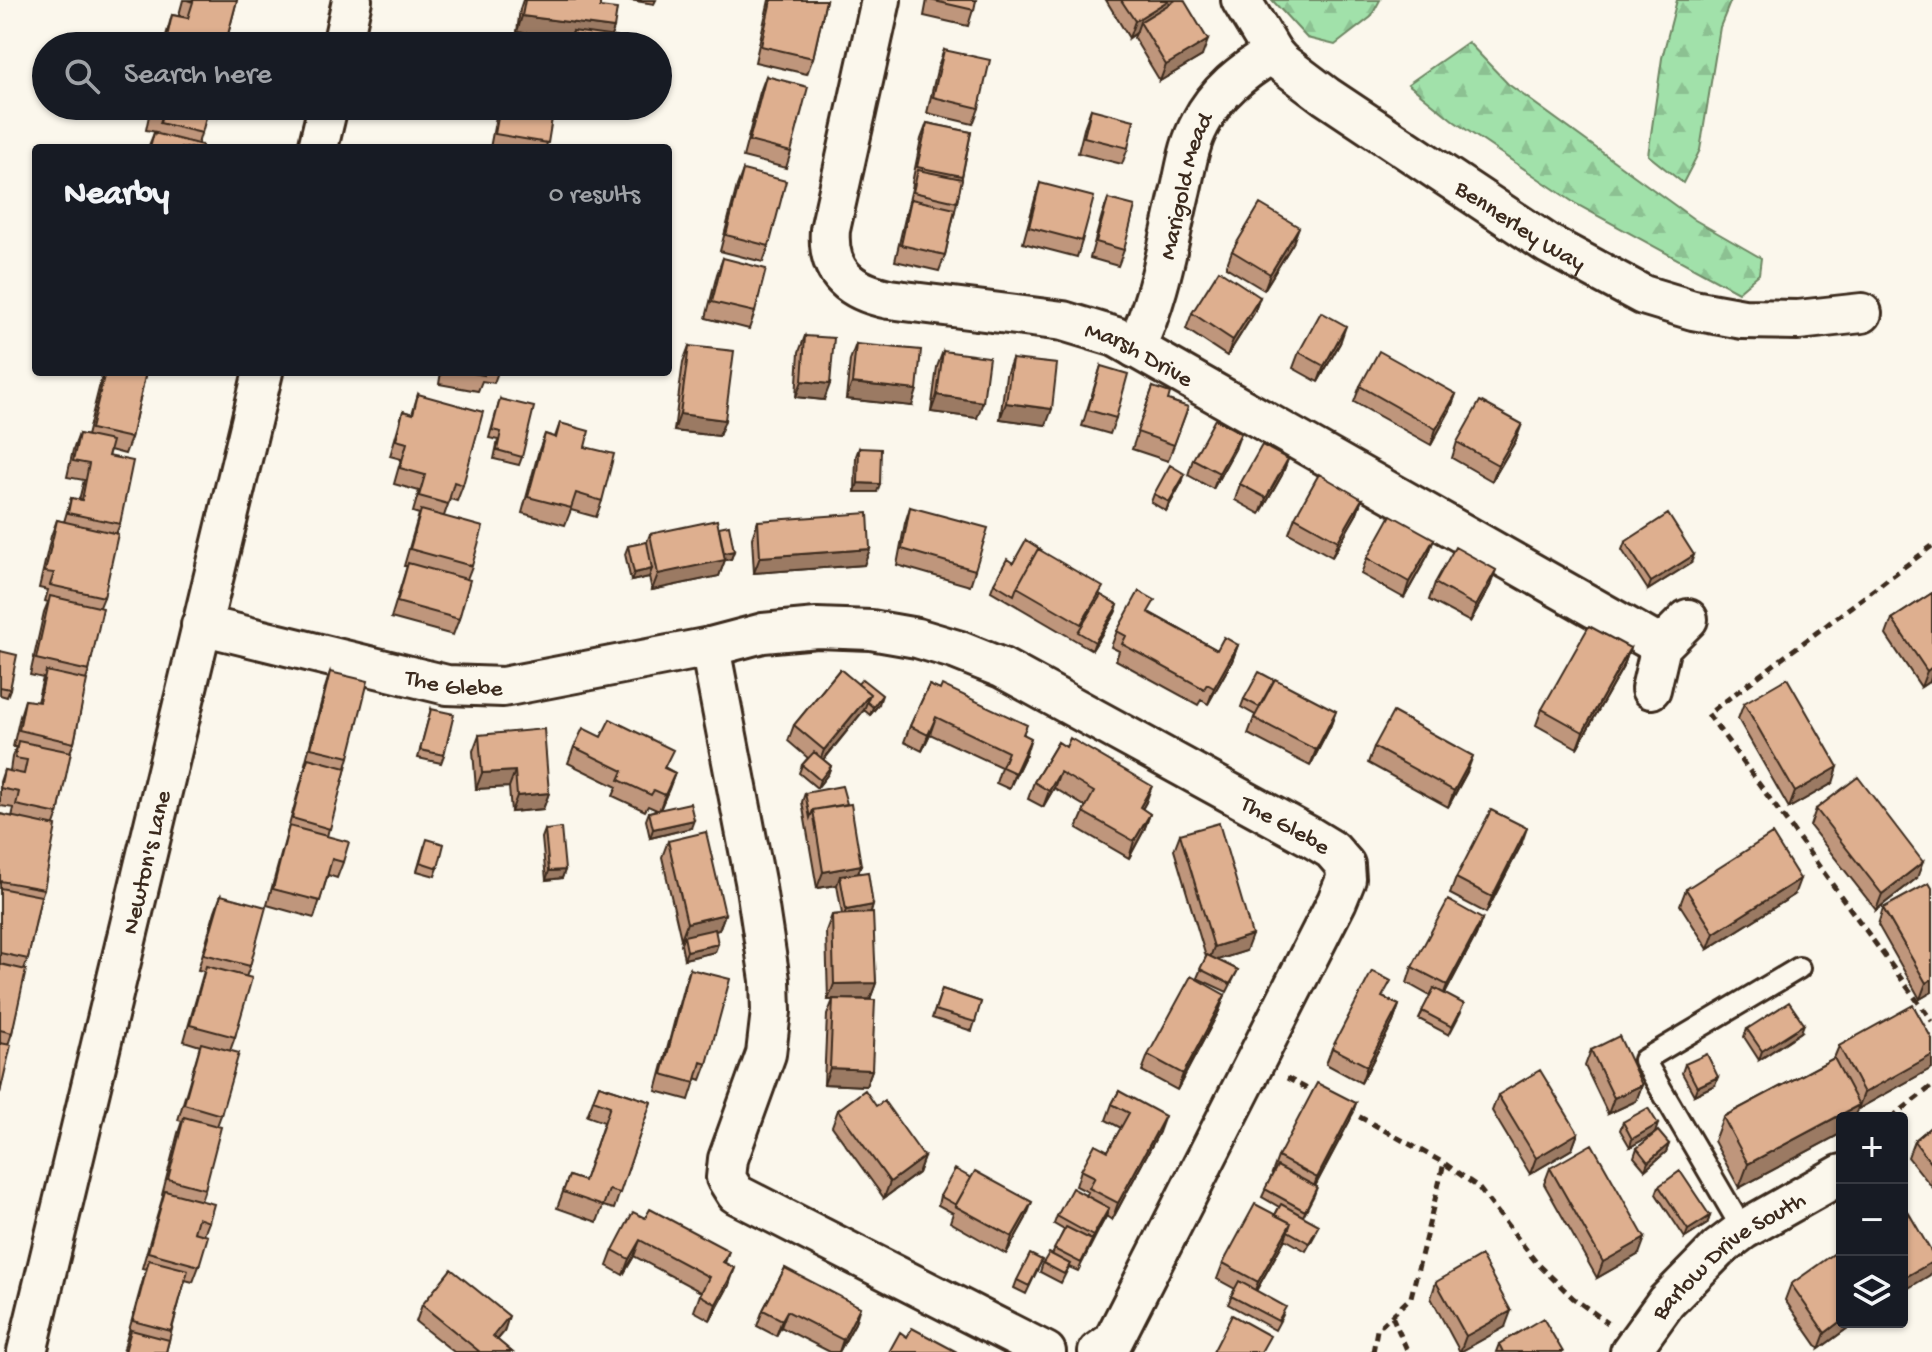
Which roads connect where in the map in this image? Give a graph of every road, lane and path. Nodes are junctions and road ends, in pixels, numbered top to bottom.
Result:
1 (352, 0) edge
2 (881, 0) edge
3 (1241, 0) edge
4 (345, 32) edge
5 (1273, 53) junction
6 (325, 120) edge
7 (319, 144) edge
8 (1862, 313) dead end
9 (1135, 348) junction
10 (262, 376) edge
11 (1932, 546) edge
12 (1688, 619) dead end
13 (201, 625) junction
14 (1661, 646) junction
15 (710, 647) junction
16 (1651, 689) dead end
17 (1799, 968) dead end
18 (1932, 1021) edge
19 (1255, 1060) junction
20 (1932, 1086) edge
21 (1323, 1097) edge
22 (1336, 1104) edge
23 (1899, 1112) edge
24 (1444, 1163) junction
25 (1836, 1177) edge
26 (1743, 1230) junction
27 (1392, 1316) junction
28 (1633, 1347) edge
29 (27, 1352) edge
30 (1046, 1352) edge
31 (1098, 1352) edge
32 (1373, 1352) edge
33 (1408, 1352) edge

1 - 4 street
2 - 9 street, Marsh Drive
3 - 5 street, Bennerley Way
5 - 8 street, Bennerley Way
5 - 9 street, Marigold Mead
6 - 7 street
9 - 14 street, Marsh Drive
10 - 13 street, Newton's Lane
11 - 18 path
12 - 14 street
13 - 15 street, The Glebe
13 - 29 street, Newton's Lane
14 - 16 street
15 - 19 street, The Glebe
15 - 30 street
17 - 26 lane
19 - 21 path
19 - 31 street, The Glebe
20 - 23 path
22 - 24 path
24 - 27 path
24 - 28 path
25 - 26 street, Barlow Drive South
26 - 28 street, Barlow Drive South
27 - 32 path
27 - 33 path

